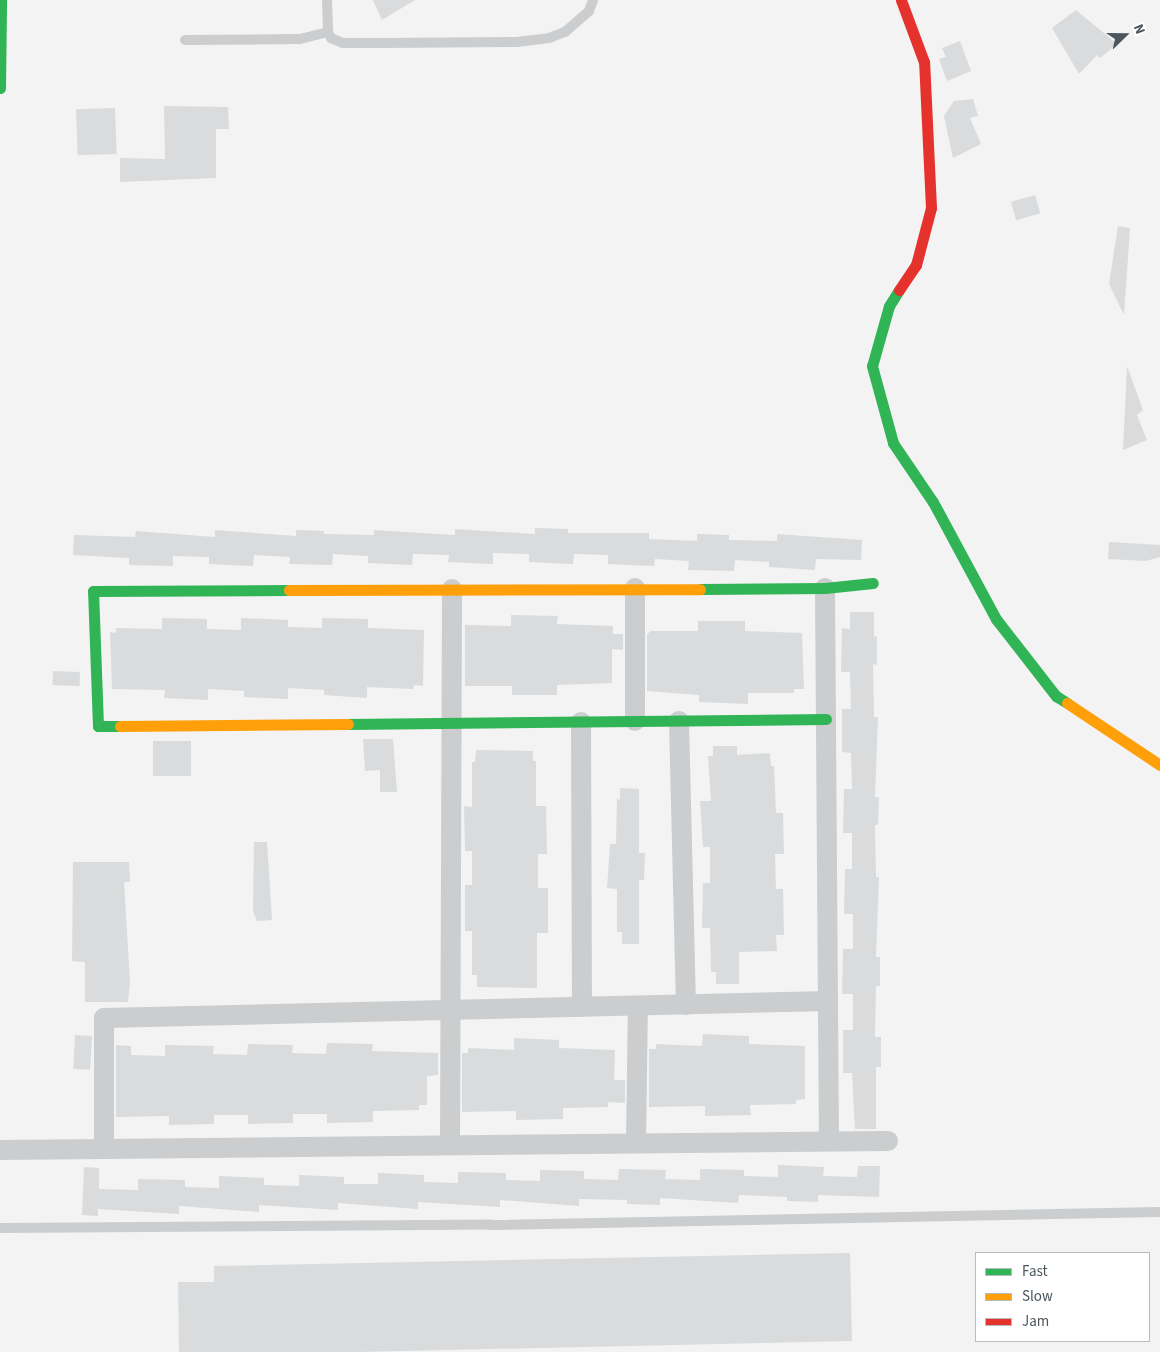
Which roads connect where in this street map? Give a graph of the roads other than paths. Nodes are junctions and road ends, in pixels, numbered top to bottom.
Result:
1 (1, 0) edge
2 (327, 0) edge
3 (593, 0) edge
4 (901, 0) edge
5 (328, 32) junction
6 (184, 40) dead end
7 (0, 88) edge
8 (874, 583) dead end
9 (635, 588) junction
10 (825, 588) junction
11 (452, 590) junction
12 (826, 719) junction
13 (634, 721) junction
14 (679, 721) junction
15 (581, 722) junction
16 (452, 723) junction
17 (1160, 765) edge
18 (828, 1001) junction
19 (686, 1004) junction
20 (638, 1006) junction
21 (582, 1007) junction
22 (451, 1010) junction
23 (828, 1141) junction
24 (888, 1141) dead end
25 (636, 1143) junction
26 (450, 1145) junction
27 (104, 1149) junction
28 (0, 1150) edge
29 (1160, 1212) edge
30 (0, 1228) edge

1 - 7 main road
2 - 5 lane
3 - 5 lane
4 - 17 main road
5 - 6 lane
8 - 10 main road
9 - 10 main road
9 - 11 main road
9 - 13 street
10 - 12 street
11 - 16 street
11 - 16 main road
12 - 14 main road
12 - 18 street
13 - 14 main road
13 - 15 main road
14 - 19 street
15 - 16 main road
15 - 21 street
16 - 22 street
18 - 19 street
18 - 23 street
19 - 20 street
20 - 21 street
20 - 25 street
21 - 22 street
22 - 26 street
22 - 27 street
23 - 24 street
23 - 25 street
25 - 26 street
26 - 27 street
27 - 28 street
29 - 30 lane

